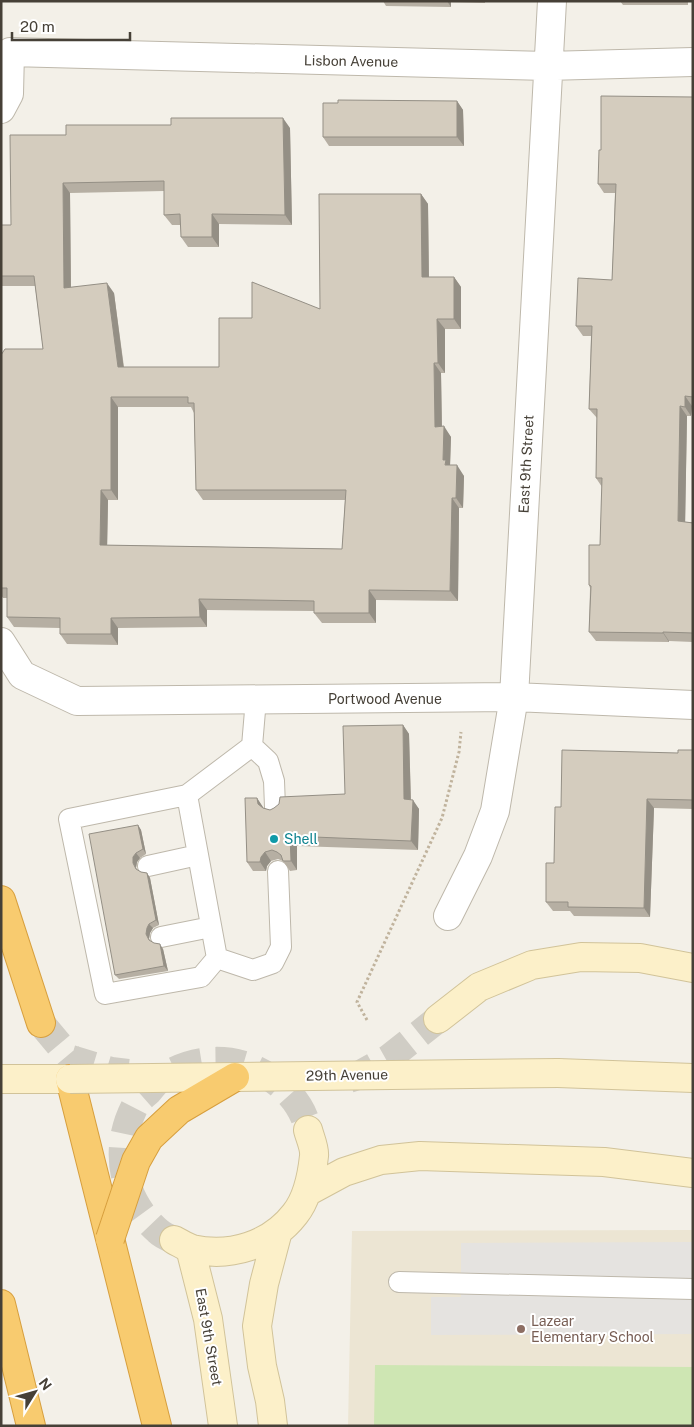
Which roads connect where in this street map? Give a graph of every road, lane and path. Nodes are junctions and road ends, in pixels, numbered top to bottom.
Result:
1 (552, 1) edge
2 (693, 62) edge
3 (547, 66) junction
4 (1, 109) edge
5 (1, 642) edge
6 (514, 697) junction
7 (256, 699) junction
8 (693, 705) edge
9 (461, 724) dead end
10 (252, 746) junction
11 (187, 794) junction
12 (275, 807) edge
13 (198, 855) junction
14 (148, 866) dead end
15 (278, 871) edge
16 (1, 900) edge
17 (448, 916) dead end
18 (212, 927) junction
19 (161, 937) dead end
20 (217, 958) junction
21 (693, 968) edge
22 (438, 1019) tunnel mouth
23 (367, 1020) dead end
24 (41, 1023) tunnel mouth
25 (235, 1077) junction
26 (693, 1078) edge
27 (1, 1079) edge
28 (70, 1079) junction
29 (308, 1130) tunnel mouth
30 (693, 1173) edge
31 (307, 1192) junction
32 (278, 1231) junction
33 (110, 1239) junction
34 (399, 1282) dead end
35 (693, 1289) edge
36 (1, 1304) edge
37 (31, 1426) edge
38 (157, 1426) edge
39 (223, 1426) edge
40 (273, 1426) edge

1 - 3 street, East 9th Street
2 - 3 street, Lisbon Avenue
3 - 4 street, Lisbon Avenue
3 - 6 street, East 9th Street
5 - 7 street, Portwood Avenue
6 - 7 street, Portwood Avenue
6 - 8 street, Portwood Avenue
6 - 17 street, East 9th Street
7 - 10 lane
9 - 23 path
10 - 11 lane
10 - 12 lane
11 - 13 lane
11 - 20 lane
13 - 14 lane
13 - 18 lane
15 - 20 lane
16 - 24 highway
18 - 19 lane
18 - 20 lane
21 - 22 main road
25 - 26 main road, 29th Avenue, bridge
25 - 28 main road, 29th Avenue, bridge
25 - 33 highway, bridge
27 - 28 main road, 29th Avenue
28 - 33 highway
29 - 31 main road
30 - 31 main road
31 - 32 main road
32 - 39 main road, East 9th Street
32 - 40 main road
33 - 38 highway
34 - 35 lane
36 - 37 highway

